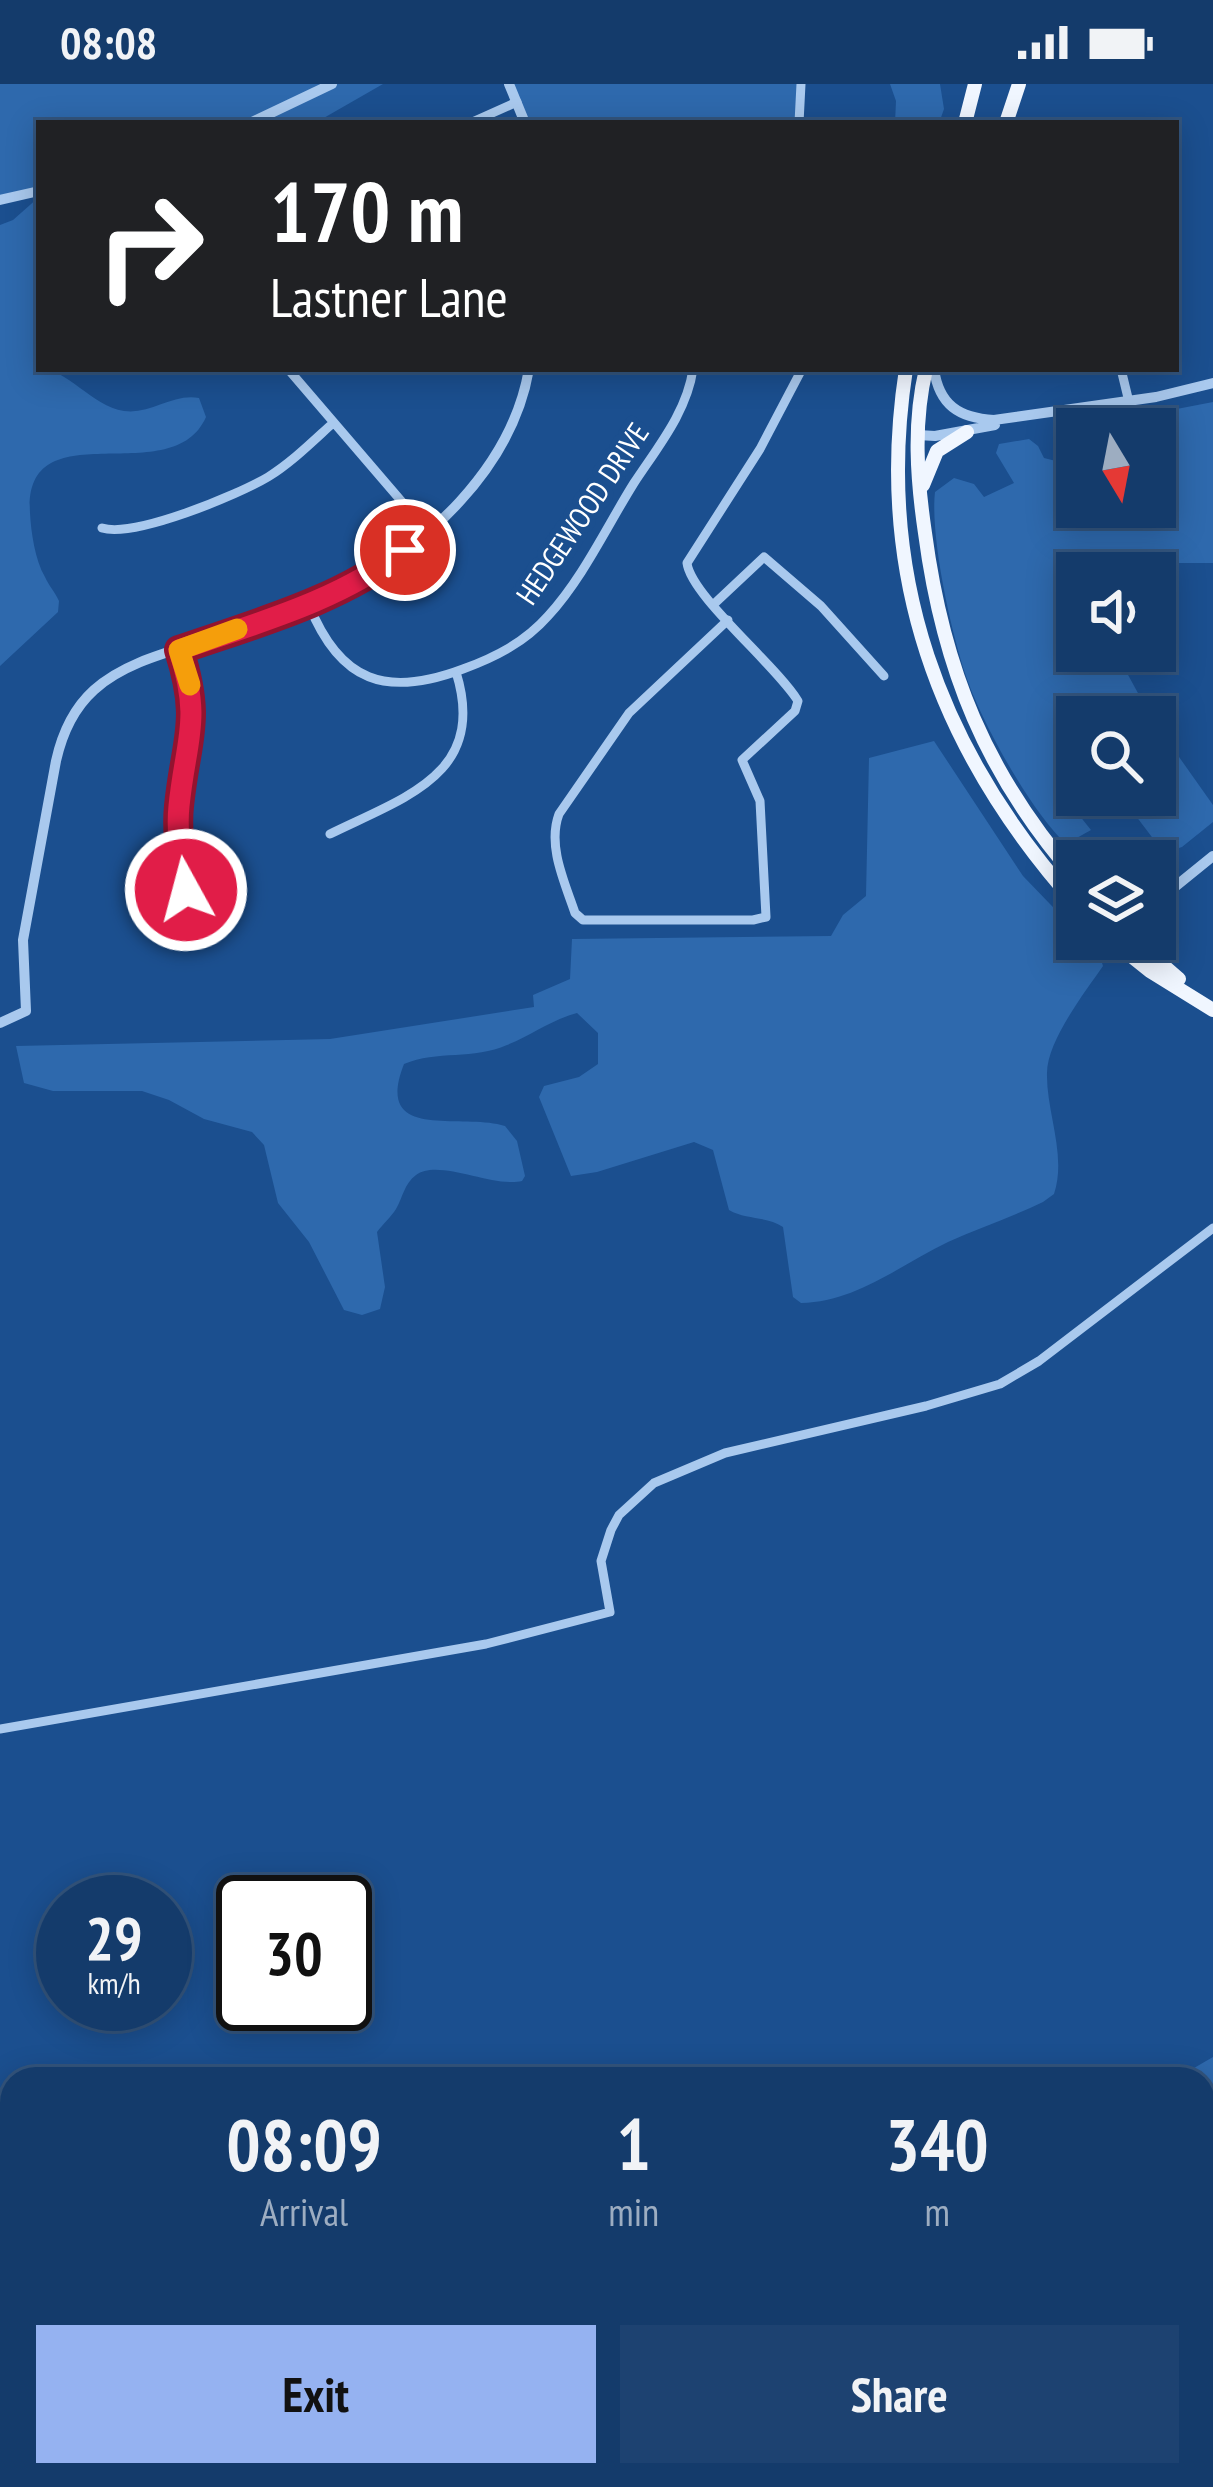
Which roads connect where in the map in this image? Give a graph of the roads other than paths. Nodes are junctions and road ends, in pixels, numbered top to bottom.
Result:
1 (332, 84) edge
2 (509, 84) edge
3 (802, 84) edge
4 (975, 84) edge
5 (1019, 84) edge
6 (517, 102) junction
7 (256, 120) edge
8 (477, 120) edge
9 (524, 120) edge
10 (800, 120) edge
11 (966, 120) edge
12 (1007, 120) edge
13 (36, 192) edge
14 (0, 200) edge
15 (290, 372) edge
16 (528, 372) edge
17 (692, 372) edge
18 (800, 372) edge
19 (906, 372) edge
20 (929, 372) edge
21 (931, 372) edge
22 (1122, 372) edge
23 (1213, 382) edge
24 (903, 391) junction
25 (1130, 402) junction
26 (1022, 418) junction
27 (333, 424) junction
28 (967, 432) junction
29 (918, 435) junction
30 (921, 496) junction
31 (102, 528) dead end
32 (427, 531) junction
33 (309, 604) junction
34 (714, 604) junction
35 (728, 620) junction
36 (179, 650) junction
37 (456, 672) junction
38 (884, 676) dead end
39 (330, 834) dead end
40 (1056, 852) edge
41 (1213, 856) edge
42 (1056, 880) edge
43 (1176, 886) edge
44 (186, 890) dead end
45 (1136, 960) edge
46 (1158, 960) edge
47 (1213, 1007) edge
48 (0, 1024) edge
49 (1213, 1228) edge
50 (0, 1729) edge

1 - 7 street
2 - 6 street
3 - 10 street
4 - 11 main road
5 - 12 main road
6 - 8 street
6 - 9 street
13 - 14 street
15 - 27 street
16 - 32 street
17 - 37 street, HEDGEWOOD DRIVE
18 - 34 street
19 - 24 main road
20 - 29 main road
21 - 26 street
22 - 25 street
23 - 25 street
24 - 29 main road
24 - 42 main road
25 - 26 street
26 - 28 street
27 - 31 street
27 - 32 street
28 - 29 street
28 - 30 main road
29 - 30 main road
30 - 40 main road
32 - 33 street
33 - 36 street
33 - 37 street, HEDGEWOOD DRIVE
34 - 35 street
34 - 38 street
35 - 35 street
36 - 44 street
36 - 48 street
37 - 39 street
41 - 43 street
45 - 47 main road
46 - 47 main road
49 - 50 street

